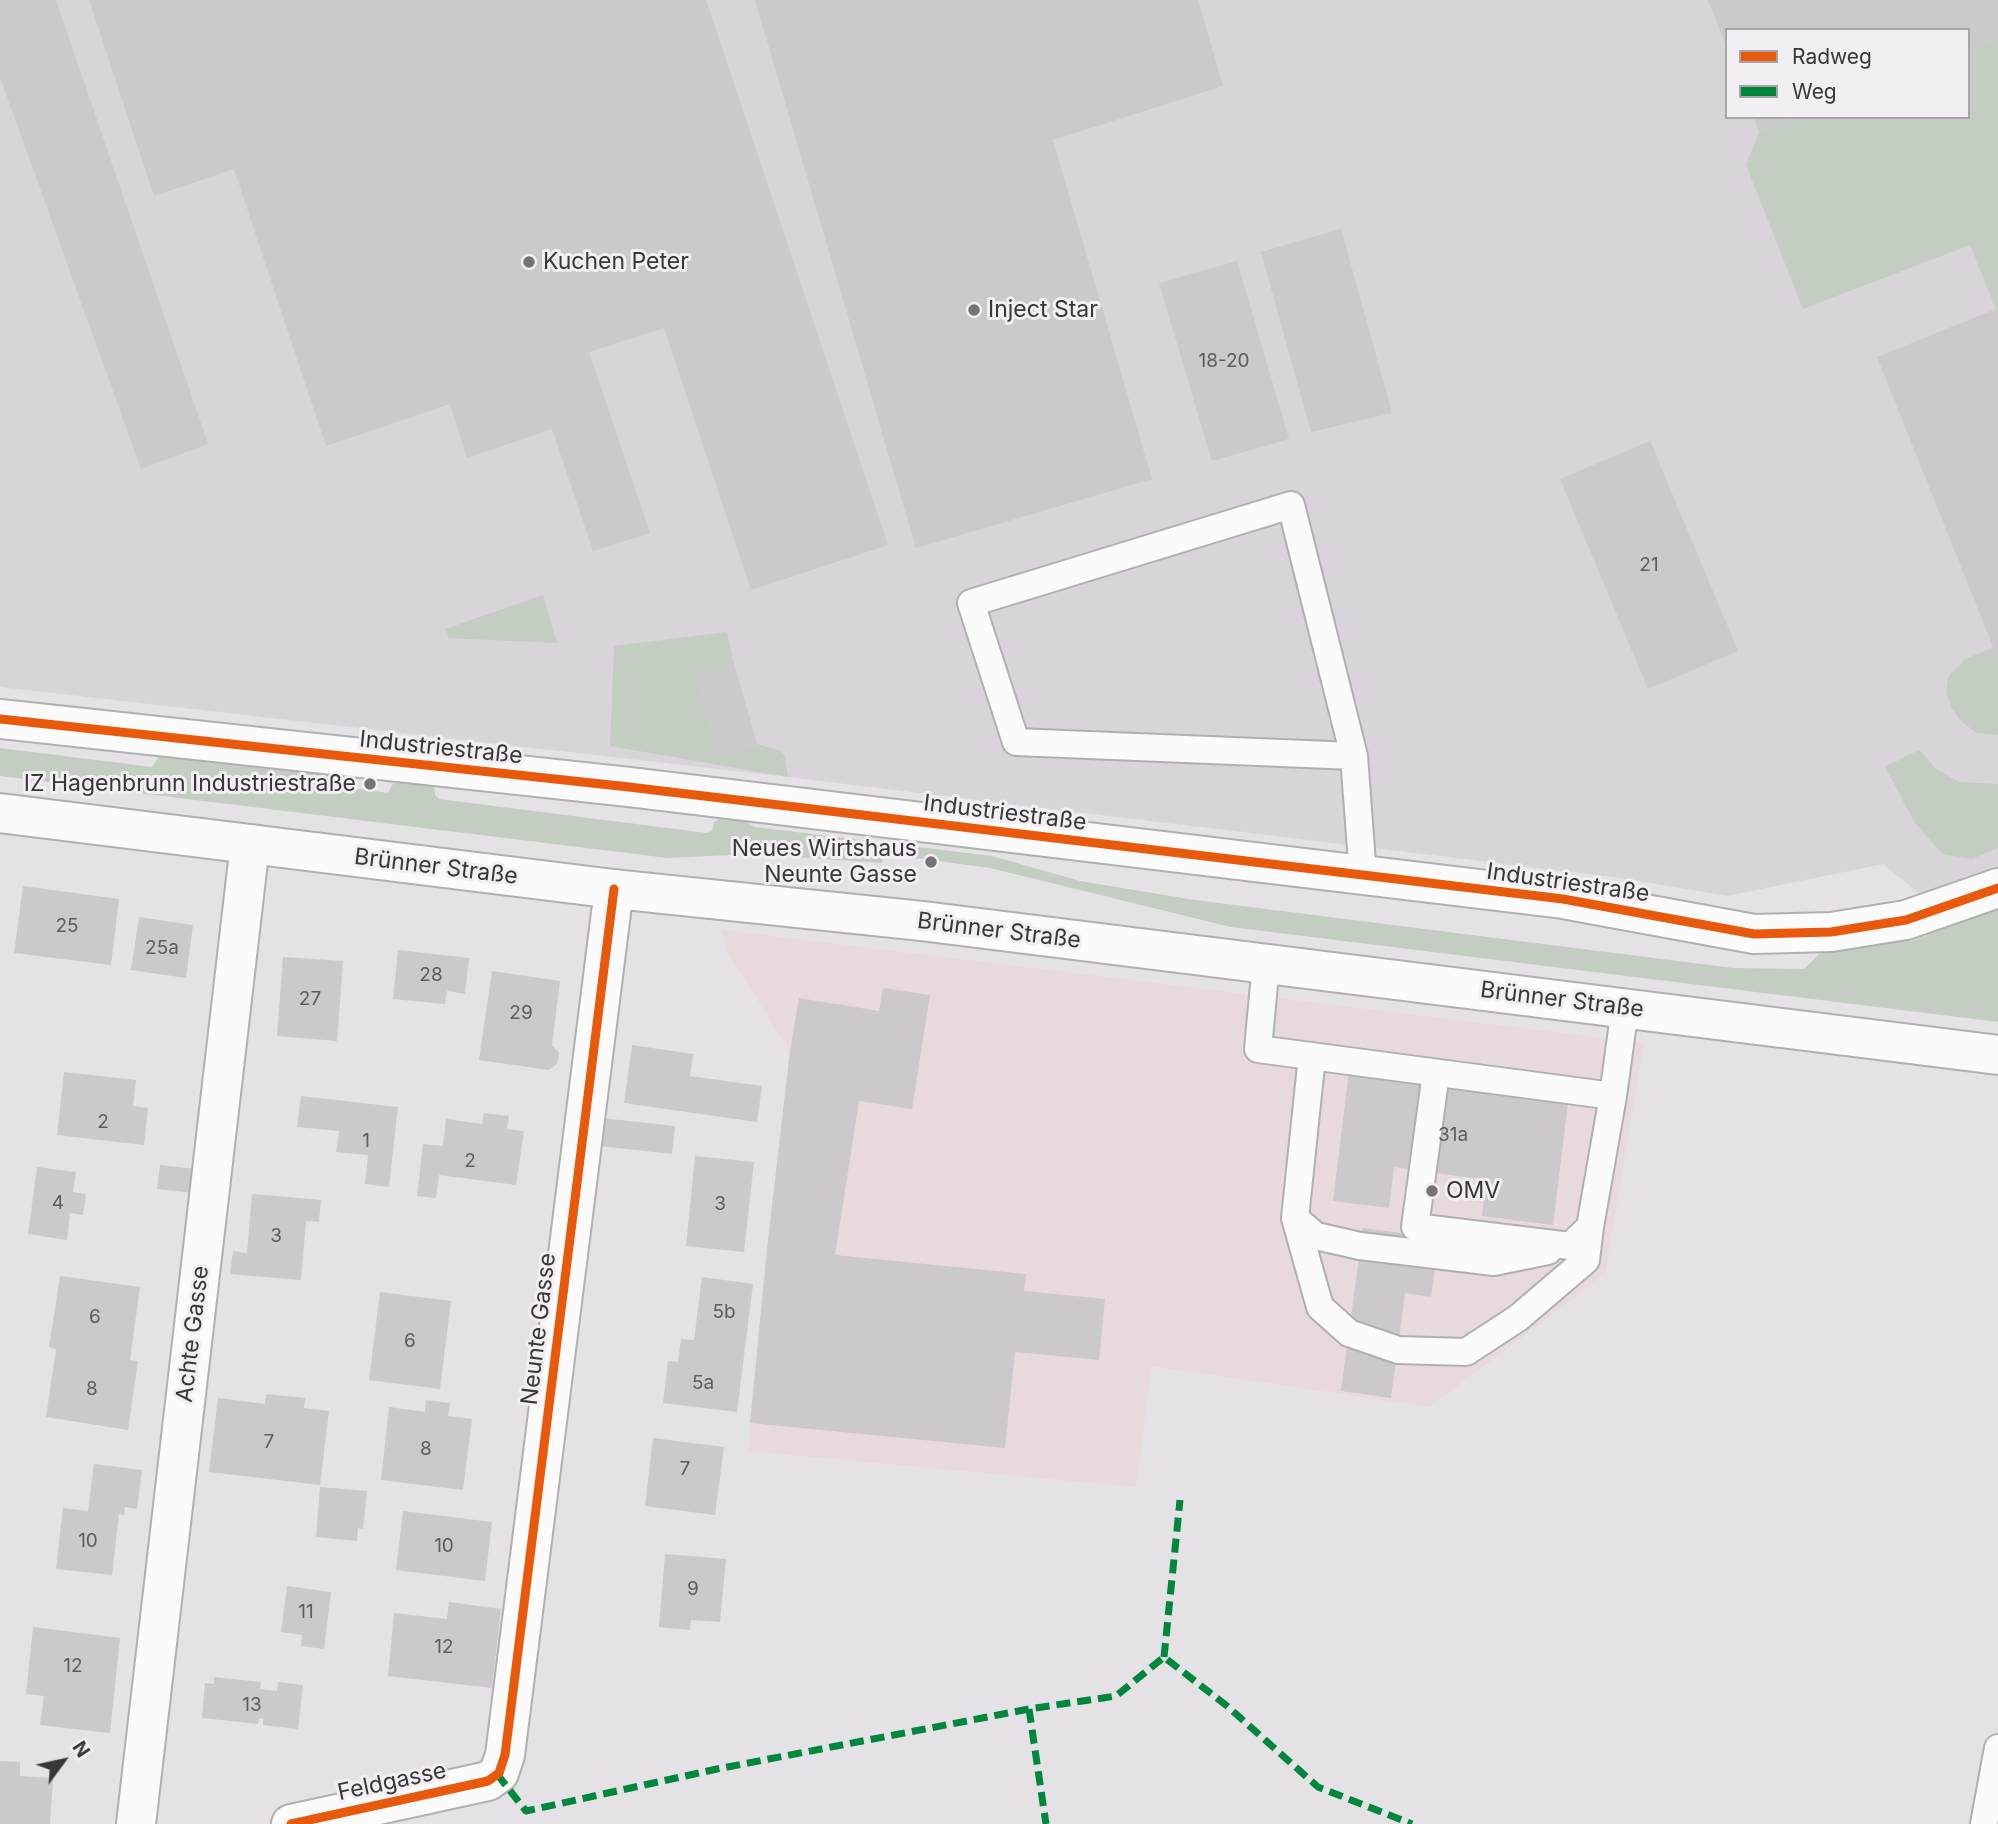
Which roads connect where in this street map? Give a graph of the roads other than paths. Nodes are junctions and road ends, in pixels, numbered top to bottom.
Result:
1 (0, 719) edge
2 (1354, 756) junction
3 (0, 813) edge
4 (250, 844) junction
5 (1363, 876) junction
6 (1998, 888) edge
7 (614, 889) junction
8 (1266, 963) junction
9 (1625, 1009) junction
10 (1998, 1055) edge
11 (1312, 1056) junction
12 (1436, 1073) junction
13 (1613, 1096) junction
14 (1295, 1218) junction
15 (1590, 1227) junction
16 (1570, 1246) junction
17 (1998, 1748) edge
18 (499, 1773) joint
19 (136, 1824) edge
20 (290, 1824) edge
21 (1984, 1824) edge

1 - 5 street, Industriestraße
2 - 2 lane
2 - 5 lane
3 - 4 street, Brünner Straße
4 - 7 street, Brünner Straße
4 - 19 street, Achte Gasse
5 - 6 street, Industriestraße
7 - 8 street, Brünner Straße
7 - 18 street, Neunte Gasse
8 - 9 street, Brünner Straße
8 - 11 lane
9 - 10 street, Brünner Straße
9 - 13 lane
11 - 12 lane
11 - 14 lane
12 - 13 lane
12 - 16 lane
13 - 15 lane
14 - 15 lane
14 - 16 lane
15 - 16 lane
17 - 21 lane
18 - 20 street, Feldgasse

